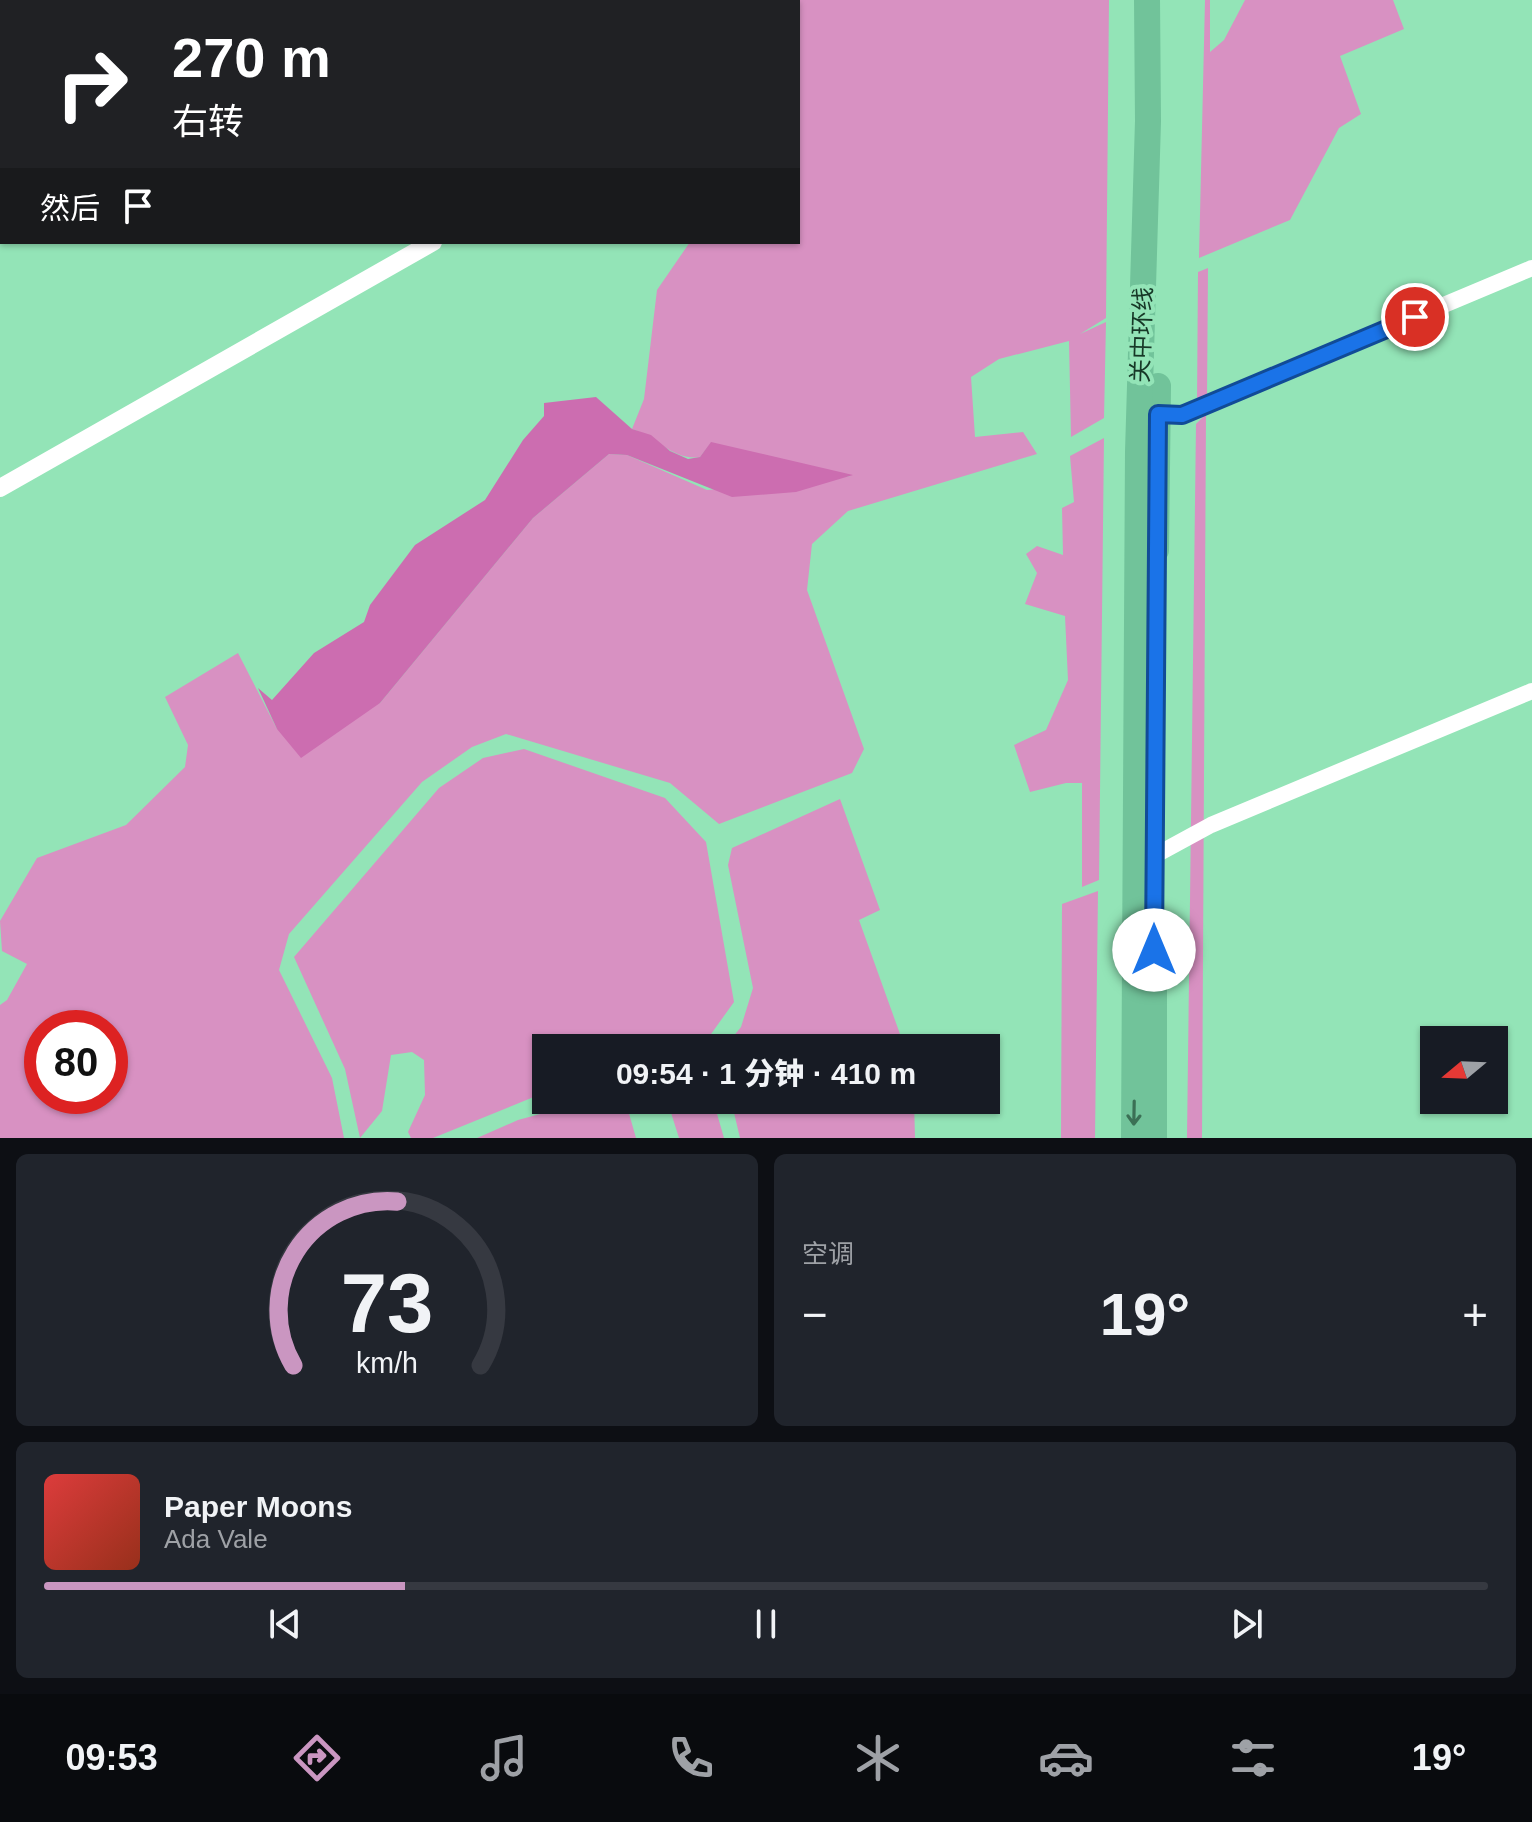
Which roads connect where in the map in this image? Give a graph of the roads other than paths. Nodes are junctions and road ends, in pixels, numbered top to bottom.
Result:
1 (1147, 0) edge
2 (1162, 0) edge
3 (429, 244) edge
4 (1152, 252) junction
5 (1532, 268) edge
6 (1158, 414) junction
7 (0, 488) edge
8 (1532, 691) edge
9 (1154, 856) junction
10 (1134, 1138) edge
11 (1154, 1138) edge

1 - 4 highway
2 - 4 highway
3 - 7 street
4 - 6 highway, 关中环线
4 -> 10 highway, 关中环线
5 - 6 street
6 - 9 highway, 关中环线
8 - 9 street
9 - 11 highway, 关中环线

